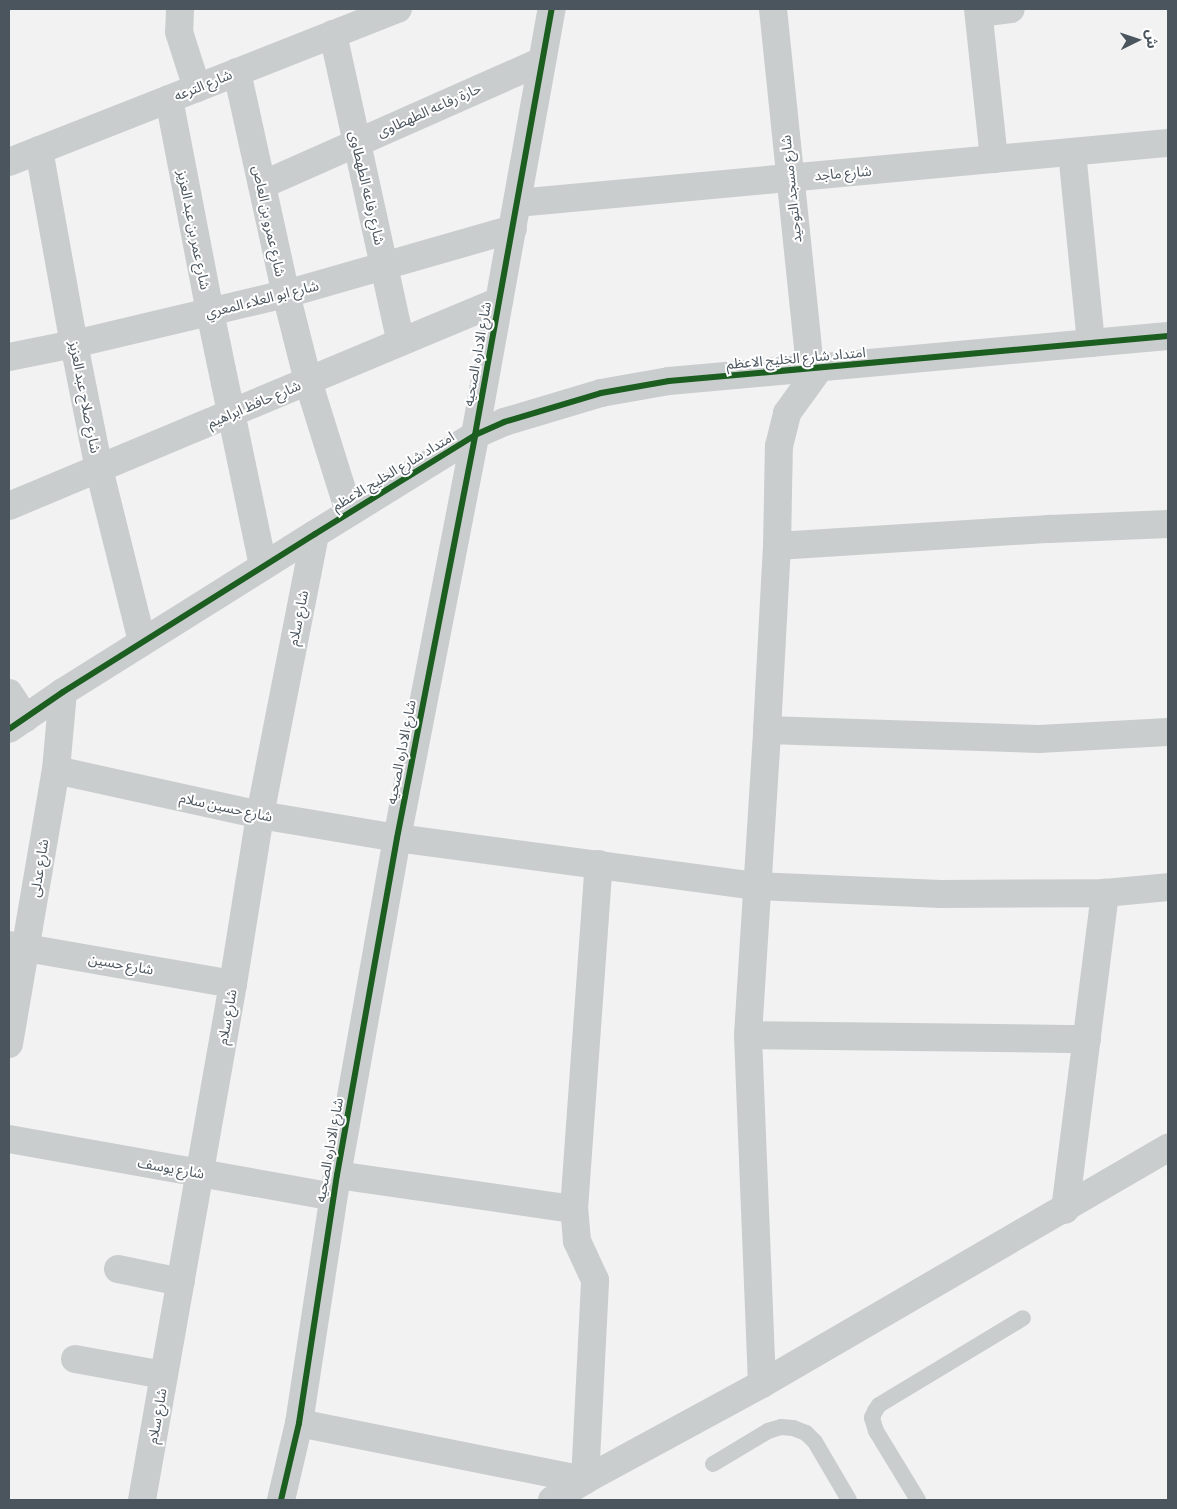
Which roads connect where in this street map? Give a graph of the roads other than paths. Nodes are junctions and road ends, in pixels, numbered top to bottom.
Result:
1 (180, 9) edge
2 (398, 9) edge
3 (552, 9) edge
4 (773, 9) edge
5 (1011, 9) edge
6 (978, 11) edge
7 (332, 34) junction
8 (542, 60) junction
9 (237, 72) junction
10 (197, 88) junction
11 (169, 99) junction
12 (356, 143) junction
13 (1168, 143) edge
14 (39, 150) junction
15 (1072, 152) junction
16 (994, 160) junction
17 (9, 162) edge
18 (790, 178) junction
19 (262, 185) junction
20 (515, 216) junction
21 (384, 266) junction
22 (286, 294) junction
23 (499, 301) junction
24 (210, 312) junction
25 (1168, 336) edge
26 (401, 342) junction
27 (1091, 343) junction
28 (74, 344) junction
29 (9, 356) edge
30 (815, 369) junction
31 (308, 381) junction
32 (232, 413) junction
33 (475, 435) junction
34 (99, 468) junction
35 (9, 506) edge
36 (349, 512) junction
37 (1168, 524) edge
38 (314, 534) junction
39 (776, 546) junction
40 (263, 566) junction
41 (142, 642) junction
42 (63, 692) junction
43 (9, 693) edge
44 (17, 724) edge
45 (767, 730) junction
46 (1168, 732) edge
47 (56, 770) junction
48 (260, 814) junction
49 (397, 838) junction
50 (599, 864) junction
51 (756, 886) junction
52 (1168, 887) edge
53 (1105, 893) junction
54 (17, 946) edge
55 (233, 984) junction
56 (748, 1035) junction
57 (1087, 1039) junction
58 (9, 1044) edge
59 (9, 1139) edge
60 (1168, 1148) edge
61 (200, 1173) junction
62 (335, 1186) junction
63 (574, 1208) junction
64 (1065, 1210) junction
65 (118, 1269) dead end
66 (181, 1282) junction
67 (1023, 1318) dead end
68 (75, 1359) dead end
69 (164, 1375) junction
70 (762, 1384) junction
71 (299, 1423) junction
72 (714, 1464) dead end
73 (585, 1480) junction
74 (142, 1500) edge
75 (282, 1500) edge
76 (552, 1500) edge
77 (849, 1500) edge
78 (918, 1500) edge

1 - 10 street
2 - 7 street, شارع الترعه
3 - 8 street, شارع الاداره الصحيه
4 - 18 street, شارع مسجد التوحيد
5 - 6 street
6 - 16 street
7 - 9 street, شارع الترعه
7 - 12 street, شارع رفاعه الطهطاوى
8 - 12 street, حارة رفاعه الطهطاوى
8 - 20 street, شارع الاداره الصحيه
9 - 10 street, شارع الترعه
9 - 19 street, شارع عمرو بن العاص
10 - 11 street, شارع الترعه
11 - 14 street, شارع الترعه
11 - 24 street, شارع عمر بن عبد العزيز
12 - 19 street, حارة رفاعه الطهطاوى
12 - 21 street, شارع رفاعه الطهطاوى
13 - 15 street, شارع ماجد
14 - 17 street, شارع الترعه
14 - 28 street, شارع صلاح عبد العزيز
15 - 16 street, شارع ماجد
15 - 27 street
16 - 18 street, شارع ماجد
18 - 20 street, شارع ماجد
18 - 30 street, شارع مسجد التوحيد
19 - 22 street, شارع عمرو بن العاص
20 - 21 street, شارع ابو العلاء المعري
20 - 23 street, شارع الاداره الصحيه
21 - 22 street, شارع ابو العلاء المعري
21 - 26 street, شارع رفاعه الطهطاوى
22 - 24 street, شارع ابو العلاء المعري
22 - 31 street, شارع عمرو بن العاص
23 - 26 street, شارع حافظ ابراهيم
23 - 33 street, شارع الاداره الصحيه
24 - 28 street, شارع ابو العلاء المعري
24 - 32 street, شارع عمر بن عبد العزيز
25 - 27 street, امتداد شارع الخليج الاعظم
26 - 31 street, شارع حافظ ابراهيم
27 - 30 street, امتداد شارع الخليج الاعظم
28 - 29 street, شارع ابو العلاء المعري
28 - 34 street, شارع صلاح عبد العزيز
30 - 33 street, امتداد شارع الخليج الاعظم
30 - 39 street
31 - 32 street, شارع حافظ ابراهيم
31 - 36 street, شارع عمرو بن العاص
32 - 34 street, شارع حافظ ابراهيم
32 - 40 street, شارع عمر بن عبد العزيز
33 - 36 street, امتداد شارع الخليج الاعظم
33 - 49 street, شارع الاداره الصحيه
34 - 35 street, شارع حافظ ابراهيم
34 - 41 street, شارع صلاح عبد العزيز
36 - 38 street, امتداد شارع الخليج الاعظم
37 - 39 street
38 - 40 street, امتداد شارع الخليج الاعظم
38 - 48 street, شارع سلام
39 - 45 street
40 - 41 street, امتداد شارع الخليج الاعظم
41 - 42 street, امتداد شارع الخليج الاعظم
42 - 44 street, امتداد شارع الخليج الاعظم
42 - 47 street, شارع عدلى
43 - 44 street
45 - 46 street
45 - 51 street
47 - 48 street, شارع حسين سلام
47 - 54 street, شارع عدلى
48 - 49 street, شارع حسين سلام
48 - 55 street, شارع سلام
49 - 50 street, شارع حسين سلام
49 - 62 street, شارع الاداره الصحيه
50 - 51 street, شارع حسين سلام
50 - 63 street
51 - 53 street, شارع حسين سلام
51 - 56 street
52 - 53 street, شارع حسين سلام
53 - 57 street
54 - 55 street, شارع حسين
54 - 58 street, شارع عدلى
55 - 61 street, شارع سلام
56 - 57 street
56 - 70 street
57 - 64 street
59 - 61 street, شارع يوسف
60 - 64 street
61 - 62 street, شارع يوسف
61 - 66 street, شارع سلام
62 - 63 street, شارع يوسف
62 - 71 street, شارع الاداره الصحيه
63 - 73 street
64 - 70 street
65 - 66 street
66 - 69 street, شارع سلام
67 - 78 lane
68 - 69 street
69 - 74 street, شارع سلام
70 - 73 street
71 - 73 street
71 - 75 street, شارع الاداره الصحيه
72 - 77 lane
73 - 76 street

